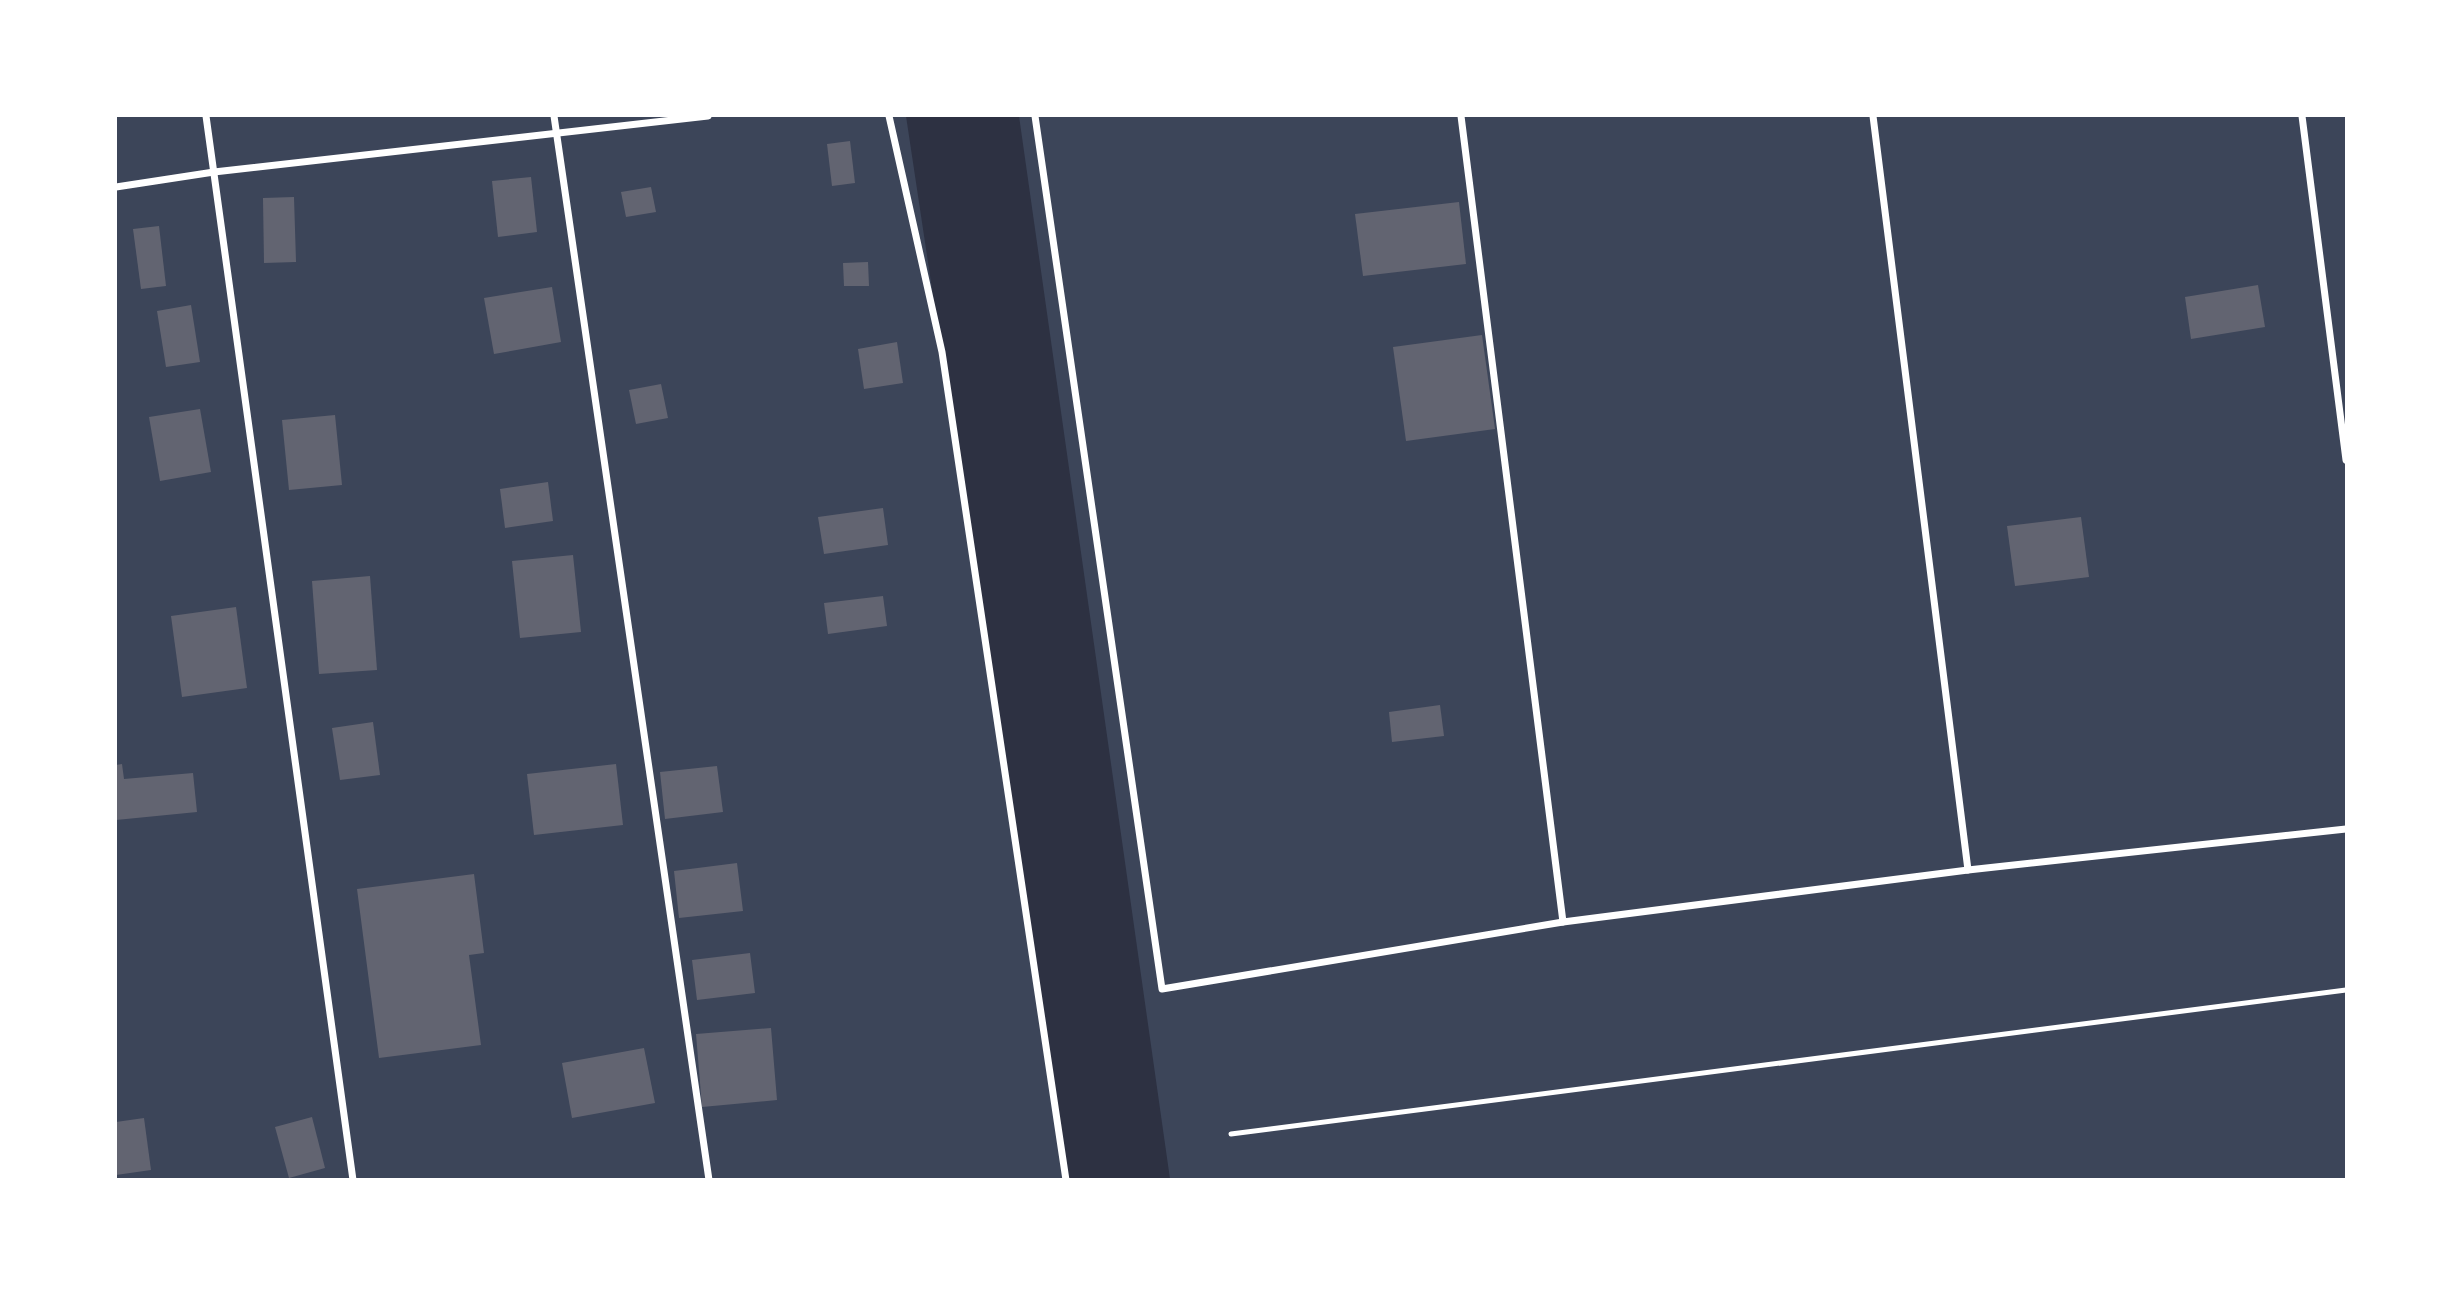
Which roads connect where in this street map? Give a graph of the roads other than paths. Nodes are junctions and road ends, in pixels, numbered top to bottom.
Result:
1 (206, 116) edge
2 (554, 116) edge
3 (708, 116) edge
4 (889, 116) edge
5 (1035, 116) edge
6 (1461, 116) edge
7 (1873, 116) edge
8 (2302, 116) edge
9 (556, 132) junction
10 (214, 172) junction
11 (116, 187) edge
12 (2347, 460) edge
13 (2347, 829) edge
14 (1968, 870) junction
15 (1563, 922) junction
16 (2347, 990) edge
17 (1231, 1134) dead end
18 (353, 1180) edge
19 (709, 1180) edge
20 (1066, 1180) edge

1 - 10 street
2 - 9 street
3 - 9 street
4 - 20 street
5 - 15 street
6 - 15 street
7 - 14 street
8 - 12 street
9 - 10 street
9 - 19 street
10 - 11 street
10 - 18 street
13 - 14 street
14 - 15 street
16 - 17 lane

